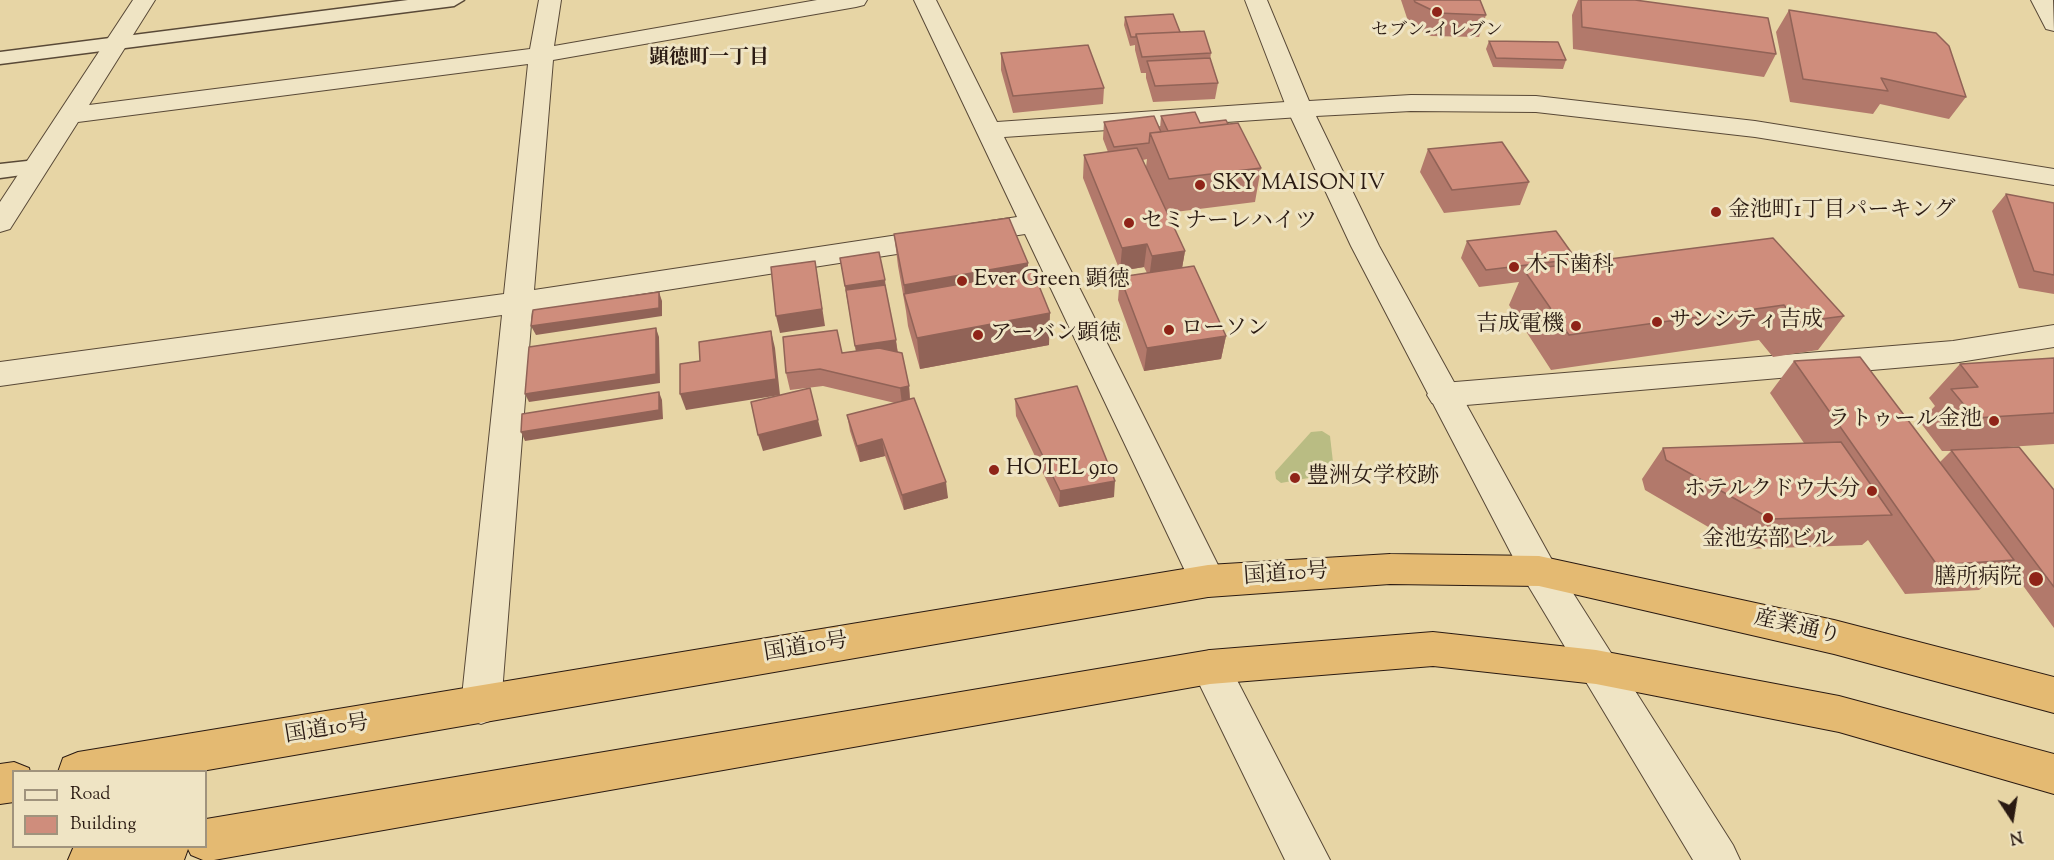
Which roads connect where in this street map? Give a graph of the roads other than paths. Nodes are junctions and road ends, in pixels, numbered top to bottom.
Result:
1 (144, 0) edge
2 (454, 0) edge
3 (550, 0) edge
4 (856, 0) edge
5 (925, 0) edge
6 (1256, 0) edge
7 (2042, 0) edge
8 (2054, 24) edge
9 (116, 44) junction
10 (541, 55) junction
11 (0, 58) edge
12 (1300, 110) junction
13 (70, 115) junction
14 (988, 130) junction
15 (36, 167) junction
16 (0, 171) edge
17 (2054, 177) edge
18 (0, 223) edge
19 (1034, 223) junction
20 (518, 303) junction
21 (2054, 336) edge
22 (0, 374) edge
23 (1443, 395) junction
24 (1539, 571) junction
25 (1208, 581) junction
26 (1210, 667) junction
27 (1596, 667) junction
28 (2054, 695) edge
29 (481, 706) junction
30 (84, 770) edge
31 (2054, 774) edge
32 (207, 840) edge
33 (157, 848) edge
34 (90, 860) edge
35 (1308, 860) edge
36 (1718, 860) edge

1 - 9 street
2 - 9 lane
3 - 10 street
4 - 10 street
5 - 14 street
6 - 12 street
7 - 8 street
9 - 11 lane
9 - 13 street
10 - 13 street
10 - 20 street
12 - 14 street
12 - 17 street
12 - 23 street
13 - 15 street
14 - 19 street
15 - 16 lane
15 - 18 street
19 - 20 street
19 - 25 street
20 - 22 street
20 - 29 street
21 - 23 street
23 - 24 street
24 - 25 highway, 国道10号
24 - 27 street
24 - 28 highway, 産業通り
25 - 29 highway, 国道10号
26 - 27 highway
26 - 32 highway
26 - 35 street
27 - 31 highway
27 - 36 street
29 - 30 highway, 国道10号
33 - 34 highway

